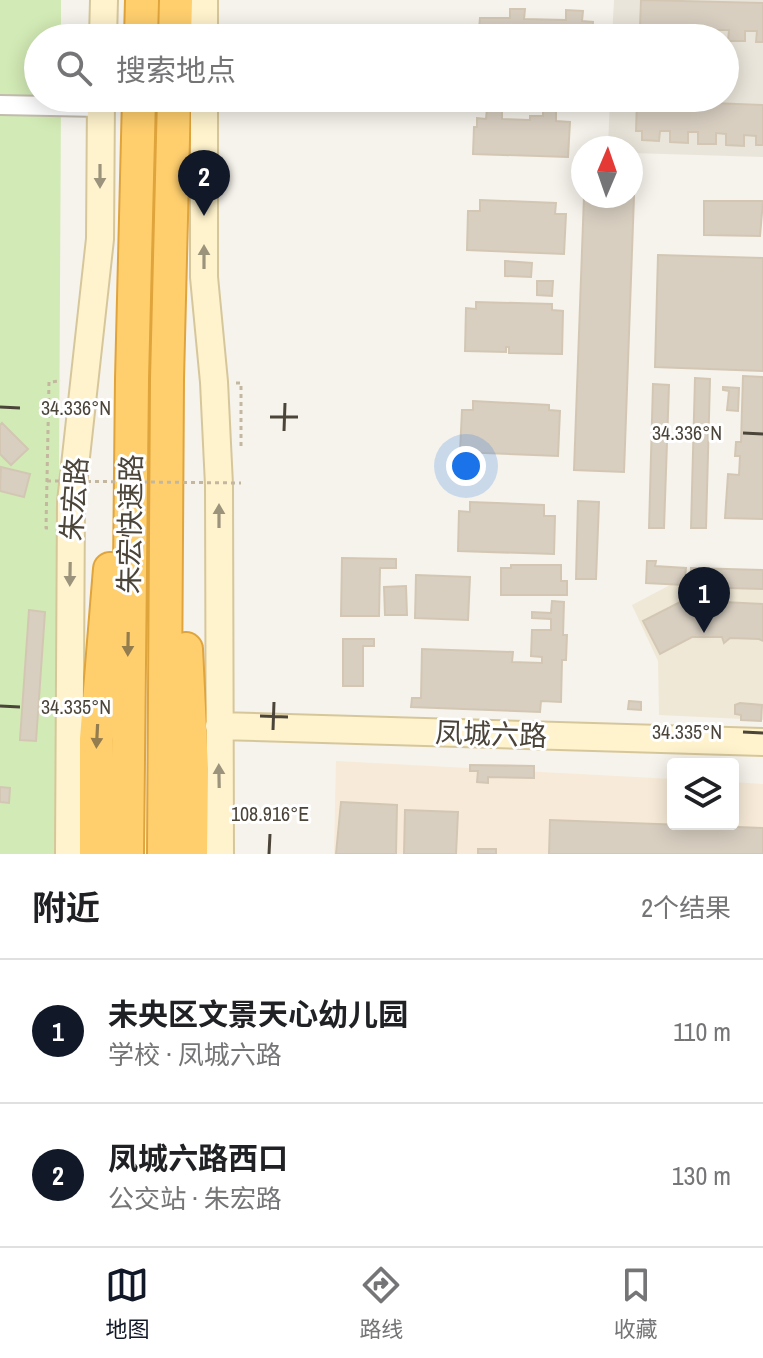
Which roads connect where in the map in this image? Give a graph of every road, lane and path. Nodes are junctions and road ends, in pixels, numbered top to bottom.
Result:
1 (104, 0) edge
2 (142, 0) edge
3 (176, 0) edge
4 (204, 0) edge
5 (103, 24) edge
6 (141, 24) edge
7 (175, 24) edge
8 (204, 24) edge
9 (24, 104) edge
10 (0, 105) edge
11 (101, 112) edge
12 (139, 112) edge
13 (174, 112) edge
14 (204, 112) edge
15 (49, 382) dead end
16 (241, 383) dead end
17 (241, 454) dead end
18 (47, 481) junction
19 (241, 483) dead end
20 (46, 528) dead end
21 (219, 726) junction
22 (763, 742) edge
23 (178, 770) junction
24 (112, 775) junction
25 (69, 854) edge
26 (96, 854) edge
27 (127, 854) edge
28 (164, 854) edge
29 (191, 854) edge
30 (220, 854) edge

1 - 5 main road
2 - 6 highway
3 - 7 highway
4 - 8 main road
9 - 10 street
11 -> 25 main road, 朱宏路
12 -> 24 highway, 朱宏快速路
13 - 23 highway, 朱宏快速路
21 -> 14 main road
15 - 18 path
16 - 17 path
18 - 19 path, bridge
18 - 20 path
21 - 22 main road, 凤城六路
30 -> 21 main road
23 - 28 highway, 朱宏快速路
23 - 29 highway
24 - 26 highway
24 - 27 highway, 朱宏快速路

